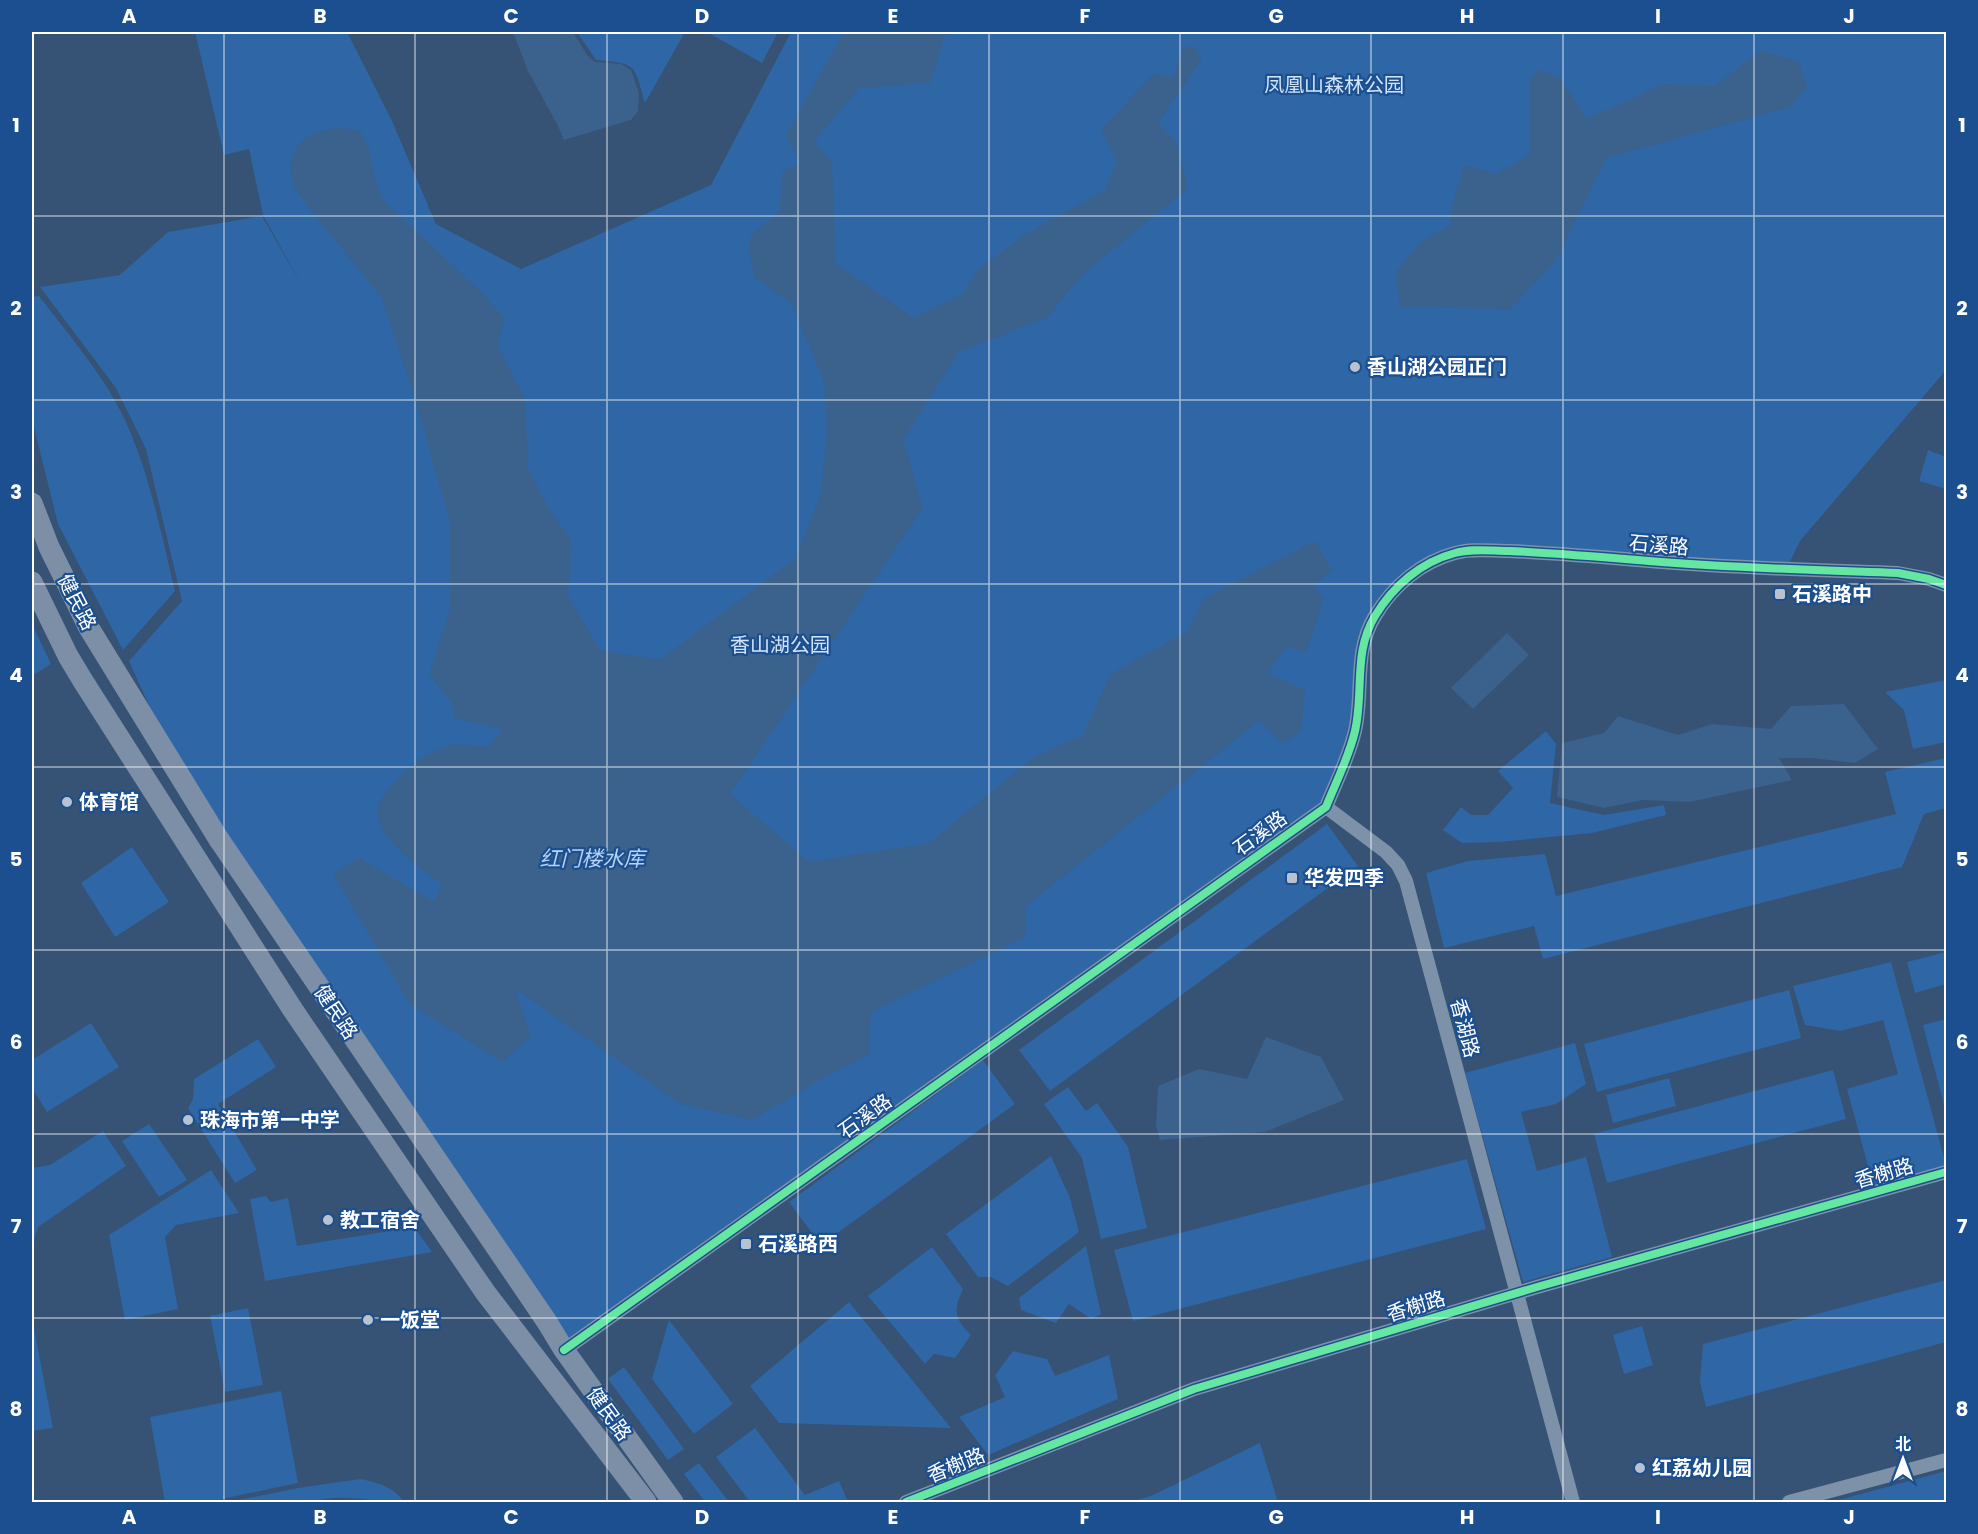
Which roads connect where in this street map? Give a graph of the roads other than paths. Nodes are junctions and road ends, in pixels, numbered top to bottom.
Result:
1 (32, 502) edge
2 (32, 582) edge
3 (1947, 585) edge
4 (1326, 807) junction
5 (1947, 1172) edge
6 (1517, 1293) junction
7 (564, 1350) junction
8 (1947, 1460) edge
9 (646, 1503) edge
10 (673, 1503) edge
11 (906, 1503) edge
12 (1573, 1503) edge
13 (1789, 1503) edge

1 - 7 main road, 健民路
2 - 9 main road, 健民路
3 - 4 street, 石溪路
4 - 6 street, 香湖路
4 - 7 street, 石溪路
5 - 6 street, 香榭路
6 - 11 street, 香榭路
6 - 12 street, 香湖路
7 - 10 main road, 健民路
8 - 13 street

